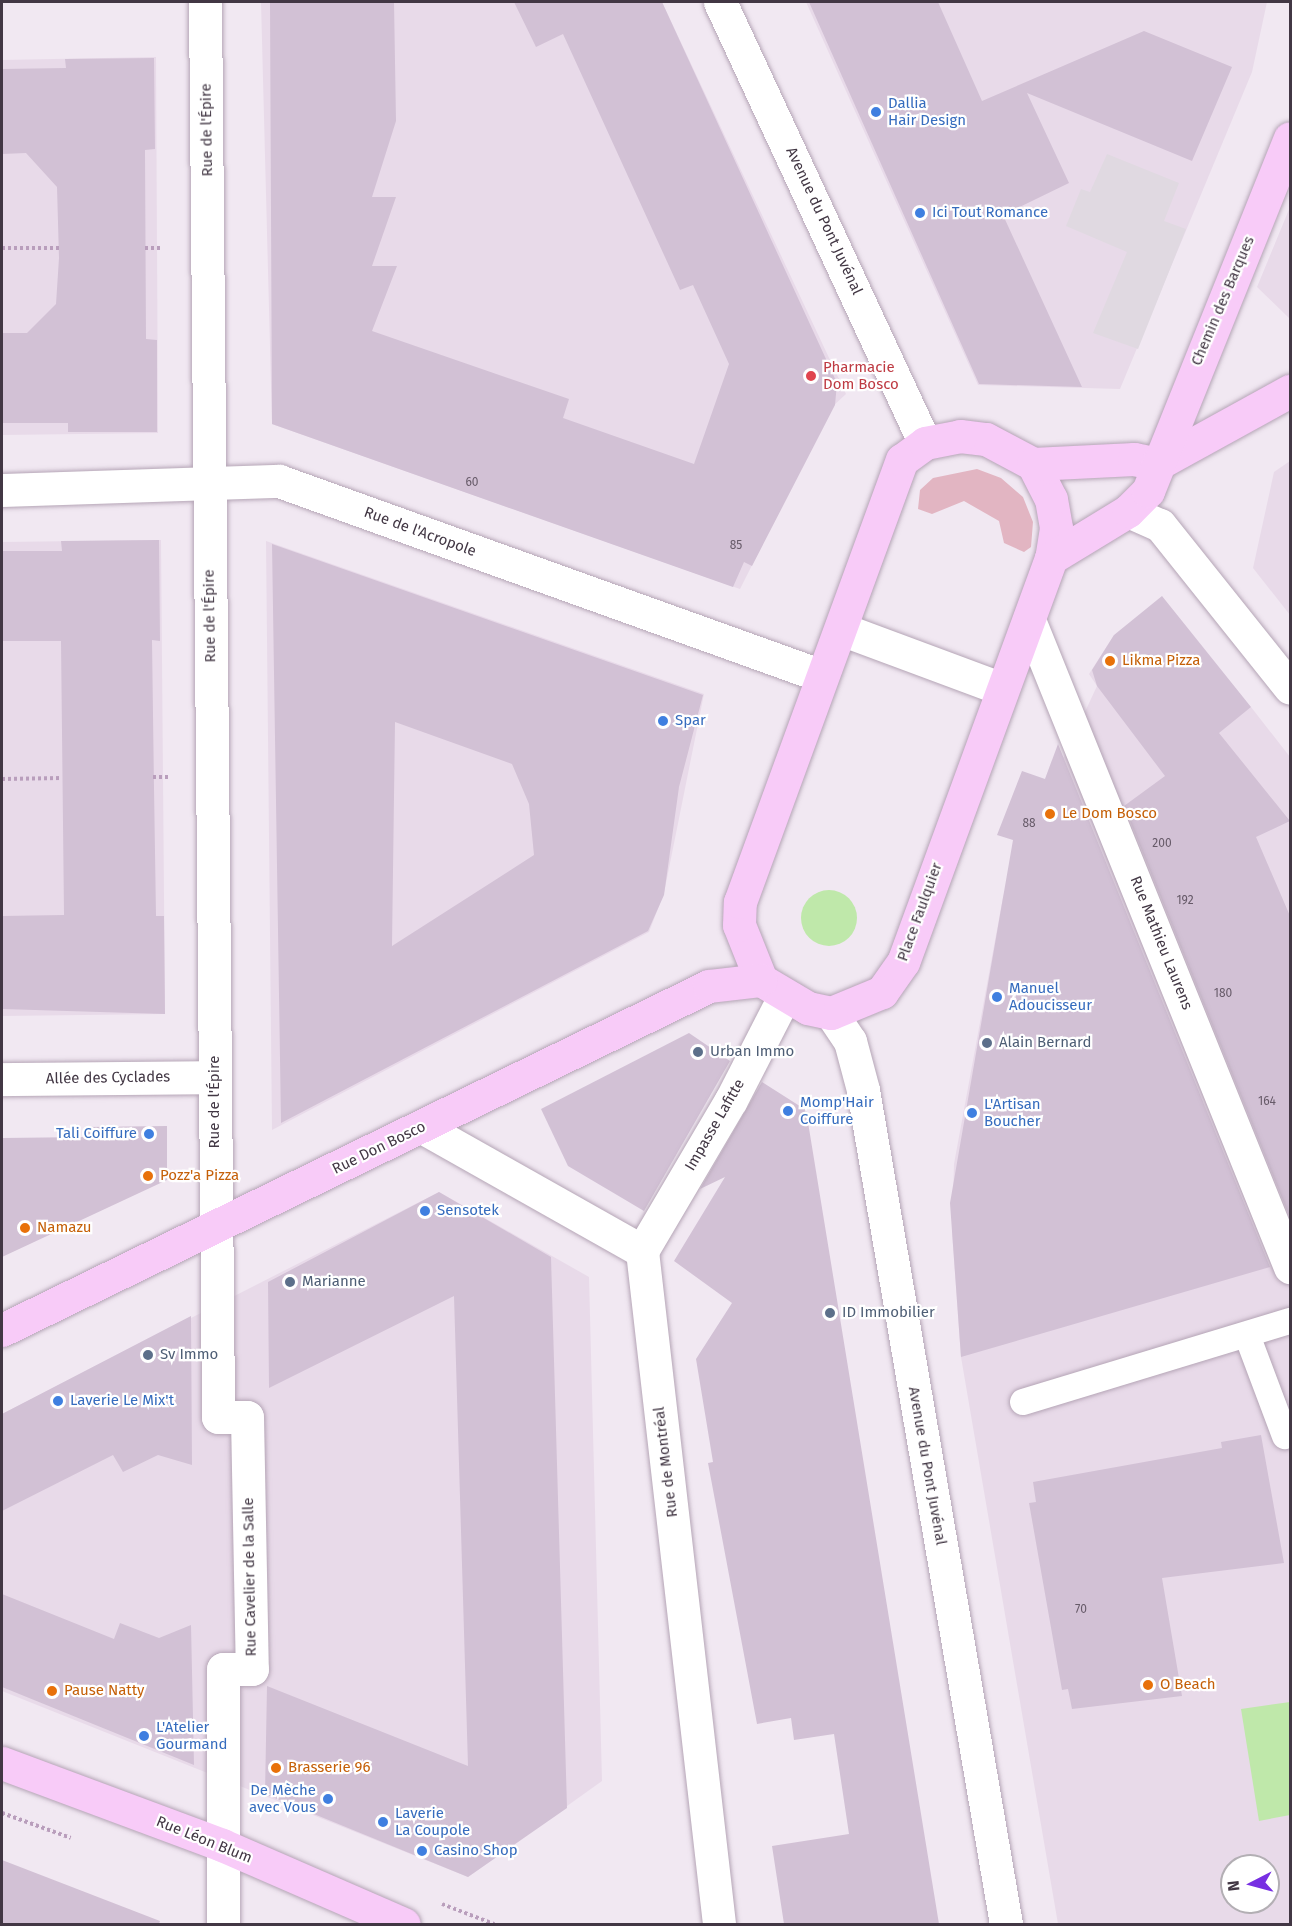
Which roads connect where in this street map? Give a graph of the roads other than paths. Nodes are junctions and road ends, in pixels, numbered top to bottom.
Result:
1 (205, 2) edge
2 (720, 2) edge
3 (1290, 138) edge
4 (1290, 391) edge
5 (925, 443) junction
6 (1033, 464) junction
7 (1156, 464) junction
8 (209, 486) junction
9 (2, 490) edge
10 (1128, 511) junction
11 (1051, 558) junction
12 (1029, 620) junction
13 (841, 629) junction
14 (822, 676) junction
15 (1000, 688) junction
16 (1290, 688) edge
17 (772, 988) junction
18 (831, 1013) junction
19 (215, 1077) junction
20 (2, 1079) edge
21 (422, 1127) junction
22 (214, 1230) junction
23 (642, 1251) junction
24 (1290, 1267) edge
25 (1290, 1321) edge
26 (2, 1330) edge
27 (1247, 1335) junction
28 (1023, 1402) dead end
29 (1286, 1436) dead end
30 (2, 1762) edge
31 (222, 1845) junction
32 (223, 1924) edge
33 (404, 1924) edge
34 (719, 1924) edge
35 (1006, 1924) edge

1 - 8 street, Rue de l'Épire
2 - 5 street, Avenue du Pont Juvénal
3 - 7 street, Chemin des Barques
4 - 7 street
5 - 6 street
5 - 13 street
6 - 7 street
6 - 11 street, Place Faulquier
7 - 10 street, Chemin des Barques
8 - 9 street, Rue de l'Acropole
8 - 14 street, Rue de l'Acropole
8 - 19 street, Rue de l'Épire
10 - 11 street, Chemin des Barques
10 - 16 street
11 - 12 street, Place Faulquier
12 - 15 street, Place Faulquier
12 - 24 street, Rue Mathieu Laurens
13 - 14 street
13 - 15 street
14 - 17 street
15 - 18 street, Place Faulquier
17 - 18 street
17 - 21 street, Rue Don Bosco
17 - 23 street, Impasse Lafitte
18 - 35 street, Avenue du Pont Juvénal
19 - 20 street, Allée des Cyclades
19 - 22 street, Rue de l'Épire
21 - 22 street, Rue Don Bosco
21 - 23 street
22 - 26 street, Rue Don Bosco
22 - 31 street, Rue Cavelier de la Salle
23 - 34 street, Rue de Montréal
25 - 27 lane
27 - 28 lane
27 - 29 lane
30 - 31 street, Rue Léon Blum
31 - 32 street, Rue Cavelier de la Salle
31 - 33 street, Rue Léon Blum

